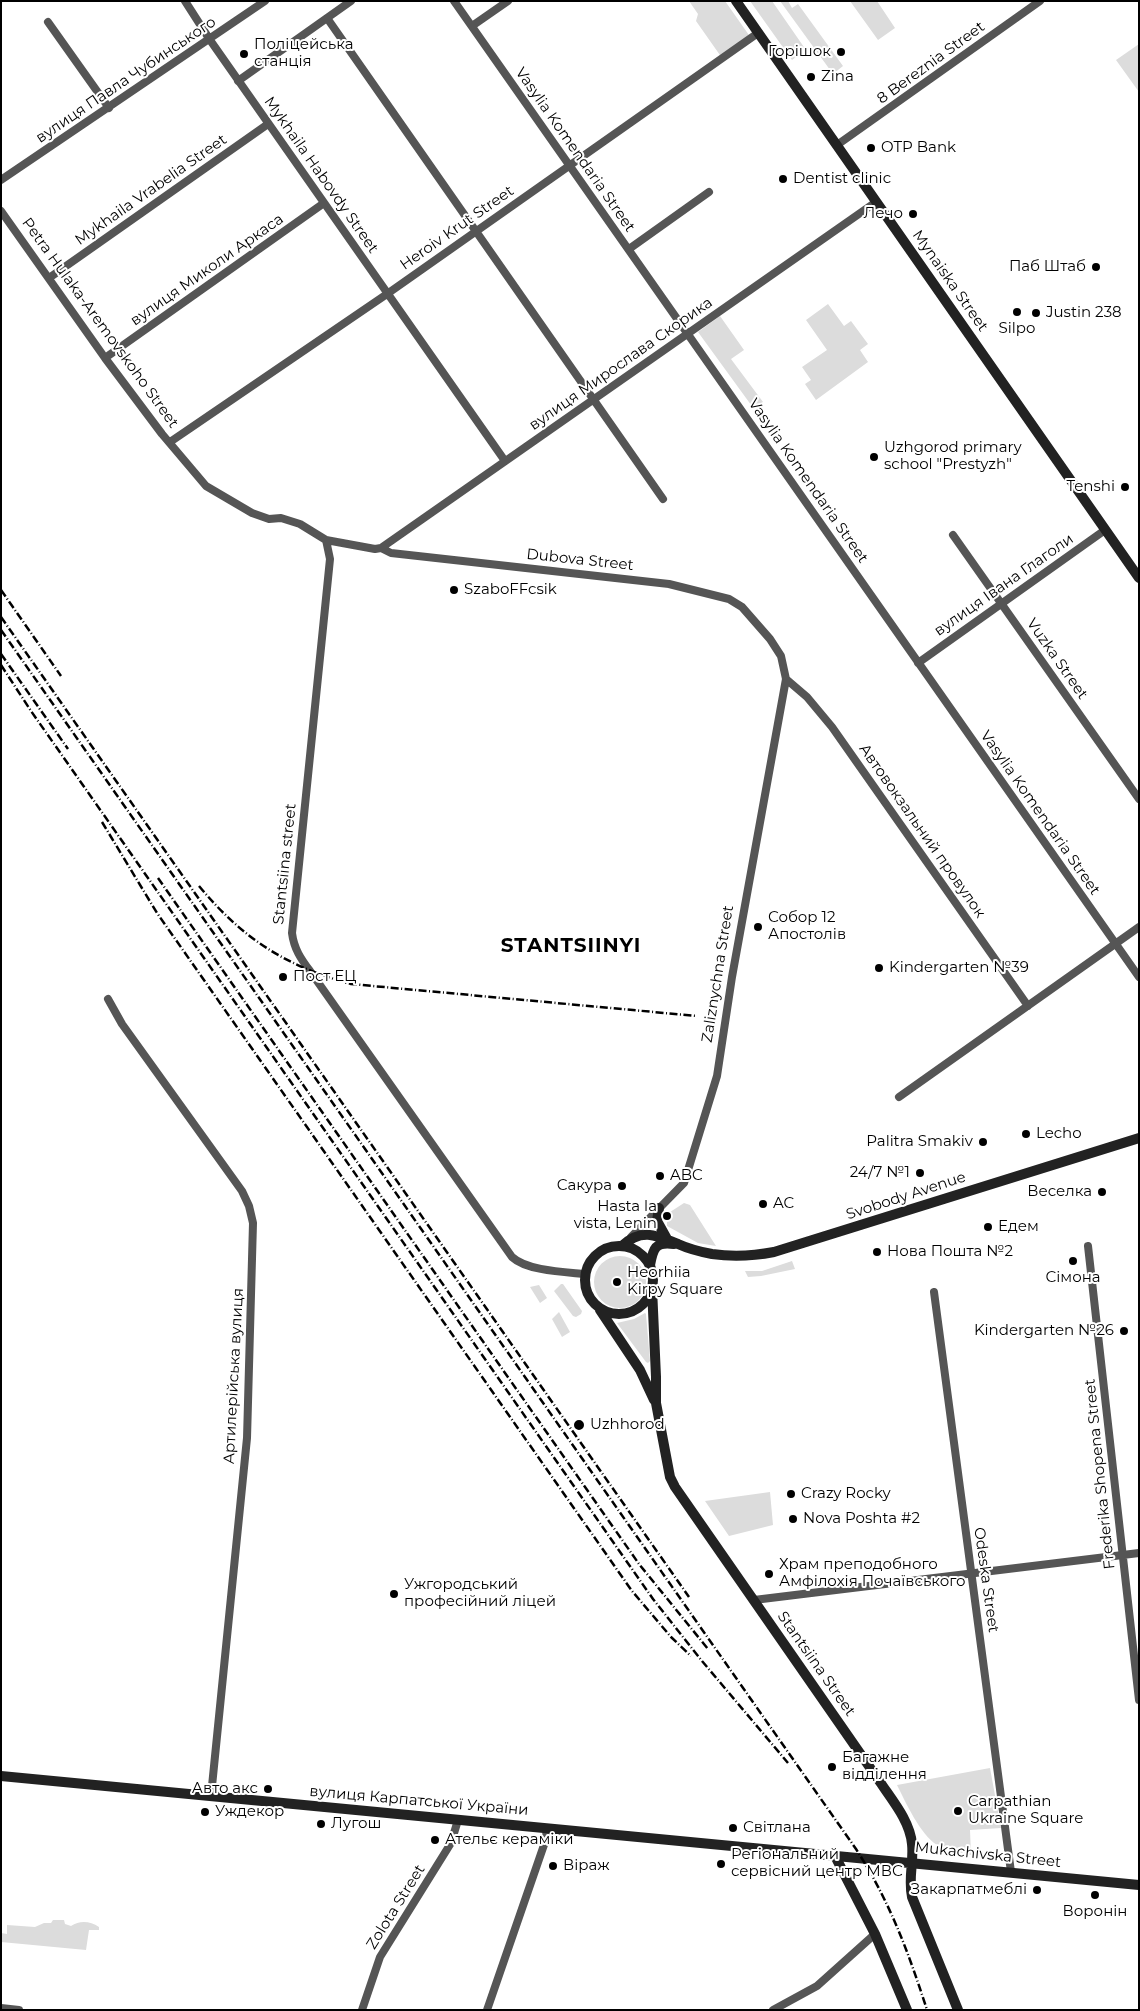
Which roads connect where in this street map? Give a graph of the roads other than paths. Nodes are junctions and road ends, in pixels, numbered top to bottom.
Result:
1 (185, 1) edge
2 (265, 1) edge
3 (351, 1) edge
4 (454, 1) edge
5 (508, 1) edge
6 (736, 1) edge
7 (1040, 1) edge
8 (327, 18) junction
9 (48, 22) dead end
10 (472, 26) junction
11 (758, 33) junction
12 (210, 40) junction
13 (238, 81) junction
14 (109, 108) junction
15 (268, 124) junction
16 (836, 145) junction
17 (570, 165) junction
18 (1, 180) edge
19 (709, 192) dead end
20 (876, 202) junction
21 (324, 204) junction
22 (1, 211) edge
23 (476, 231) junction
24 (628, 250) junction
25 (49, 278) junction
26 (388, 294) junction
27 (688, 334) junction
28 (105, 358) junction
29 (594, 399) junction
30 (170, 442) junction
31 (505, 461) junction
32 (663, 499) dead end
33 (1105, 530) junction
34 (953, 534) dead end
35 (326, 540) junction
36 (381, 548) junction
37 (1139, 578) edge
38 (1002, 604) junction
39 (918, 663) junction
40 (786, 679) junction
41 (1139, 800) edge
42 (1139, 927) edge
43 (1115, 944) junction
44 (1139, 977) edge
45 (108, 999) dead end
46 (1028, 1006) junction
47 (899, 1097) dead end
48 (1139, 1138) edge
49 (659, 1208) junction
50 (631, 1237) junction
51 (667, 1238) junction
52 (679, 1244) junction
53 (622, 1246) junction
54 (1088, 1246) dead end
55 (650, 1266) junction
56 (585, 1274) junction
57 (652, 1288) junction
58 (934, 1292) dead end
59 (599, 1309) junction
60 (656, 1403) junction
61 (1139, 1553) edge
62 (1122, 1556) junction
63 (972, 1573) junction
64 (754, 1600) junction
65 (1139, 1700) edge
66 (1, 1776) edge
67 (211, 1796) junction
68 (458, 1820) junction
69 (547, 1829) junction
70 (835, 1856) junction
71 (911, 1862) junction
72 (1011, 1872) junction
73 (1139, 1885) edge
74 (874, 1934) junction
75 (1, 2008) edge
76 (19, 2010) edge
77 (362, 2010) edge
78 (487, 2010) edge
79 (774, 2010) edge
80 (907, 2010) edge
81 (958, 2010) edge

1 - 12 street, Mykhaila Habovdy Street
2 - 12 street, вулиця Павла Чубинського
3 - 8 street
4 - 10 street, Vasylia Komendaria Street
5 - 10 street
6 - 11 main road, Mynaiska Street
7 - 16 street, 8 Bereznia Street
8 - 13 street
8 - 23 street
9 - 14 street
10 - 17 street, Vasylia Komendaria Street
11 - 16 main road, Mynaiska Street
11 - 17 street, Heroiv Krut Street
12 - 13 street, Mykhaila Habovdy Street
12 - 14 street, вулиця Павла Чубинського
13 - 15 street, Mykhaila Habovdy Street
14 - 18 street, вулиця Павла Чубинського
15 - 21 street, Mykhaila Habovdy Street
15 - 25 street, Mykhaila Vrabelia Street
16 - 20 main road, Mynaiska Street
17 - 23 street, Heroiv Krut Street
17 - 24 street, Vasylia Komendaria Street
19 - 24 street
20 - 27 street, вулиця Мирослава Скорика
20 - 33 main road, Mynaiska Street
21 - 26 street, Mykhaila Habovdy Street
21 - 28 street, вулиця Миколи Аркаса
22 - 25 street, Petra Hulaka-Aremovskoho Street
23 - 26 street, Heroiv Krut Street
23 - 29 street
24 - 27 street, Vasylia Komendaria Street
25 - 28 street, Petra Hulaka-Aremovskoho Street
26 - 30 street, Heroiv Krut Street
26 - 31 street, Mykhaila Habovdy Street
27 - 29 street, вулиця Мирослава Скорика
27 - 39 street, Vasylia Komendaria Street
28 - 30 street, Petra Hulaka-Aremovskoho Street
29 - 31 street, вулиця Мирослава Скорика
29 - 32 street
30 - 35 street, Petra Hulaka-Aremovskoho Street
31 - 36 street, вулиця Мирослава Скорика
33 - 37 main road, Mynaiska Street
33 - 38 street, вулиця Івана Глаголи
34 - 38 street, Vuzka Street
35 - 36 street, Dubova Street
35 - 56 street, Stantsiina street
36 - 40 street, Dubova Street
38 - 39 street, вулиця Івана Глаголи
38 - 41 street, Vuzka Street
39 - 43 street, Vasylia Komendaria Street
40 - 46 street, Автовокзальний провулок
40 - 49 street, Zaliznychna Street
42 - 43 street
43 - 44 street, Vasylia Komendaria Street
43 - 46 street
45 - 67 street, Артилерійська вулиця
46 - 47 street
48 - 52 main road, Svobody Avenue
49 - 50 street, Zaliznychna Street
49 - 51 main road
50 - 51 main road, Svobody Avenue
50 - 53 main road, Zaliznychna Street
51 - 52 main road, Svobody Avenue
52 - 55 main road, Svobody Avenue
53 - 55 main road
53 - 56 main road
54 - 62 street, Frederika Shopena Street
55 - 57 main road
56 - 59 main road
57 - 59 main road
57 - 60 main road, Stantsiina Street
58 - 63 street, Odeska Street
59 - 60 main road, Stantsiina Street
60 - 64 main road, Stantsiina Street
61 - 62 street
62 - 63 street
62 - 65 street, Frederika Shopena Street
63 - 64 street
63 - 72 street, Odeska Street
64 - 71 main road, Stantsiina Street
66 - 67 main road, вулиця Карпатської України
67 - 68 main road, вулиця Карпатської України
68 - 69 main road, вулиця Карпатської України
68 - 77 street, Zolota Street
69 - 70 main road, вулиця Карпатської України
69 - 78 street
70 - 71 main road, Mukachivska Street
70 - 74 main road
71 - 72 main road, Mukachivska Street
71 - 81 main road, Stantsiina Street
72 - 73 main road, Mukachivska Street
74 - 79 street
74 - 80 main road
75 - 76 street

